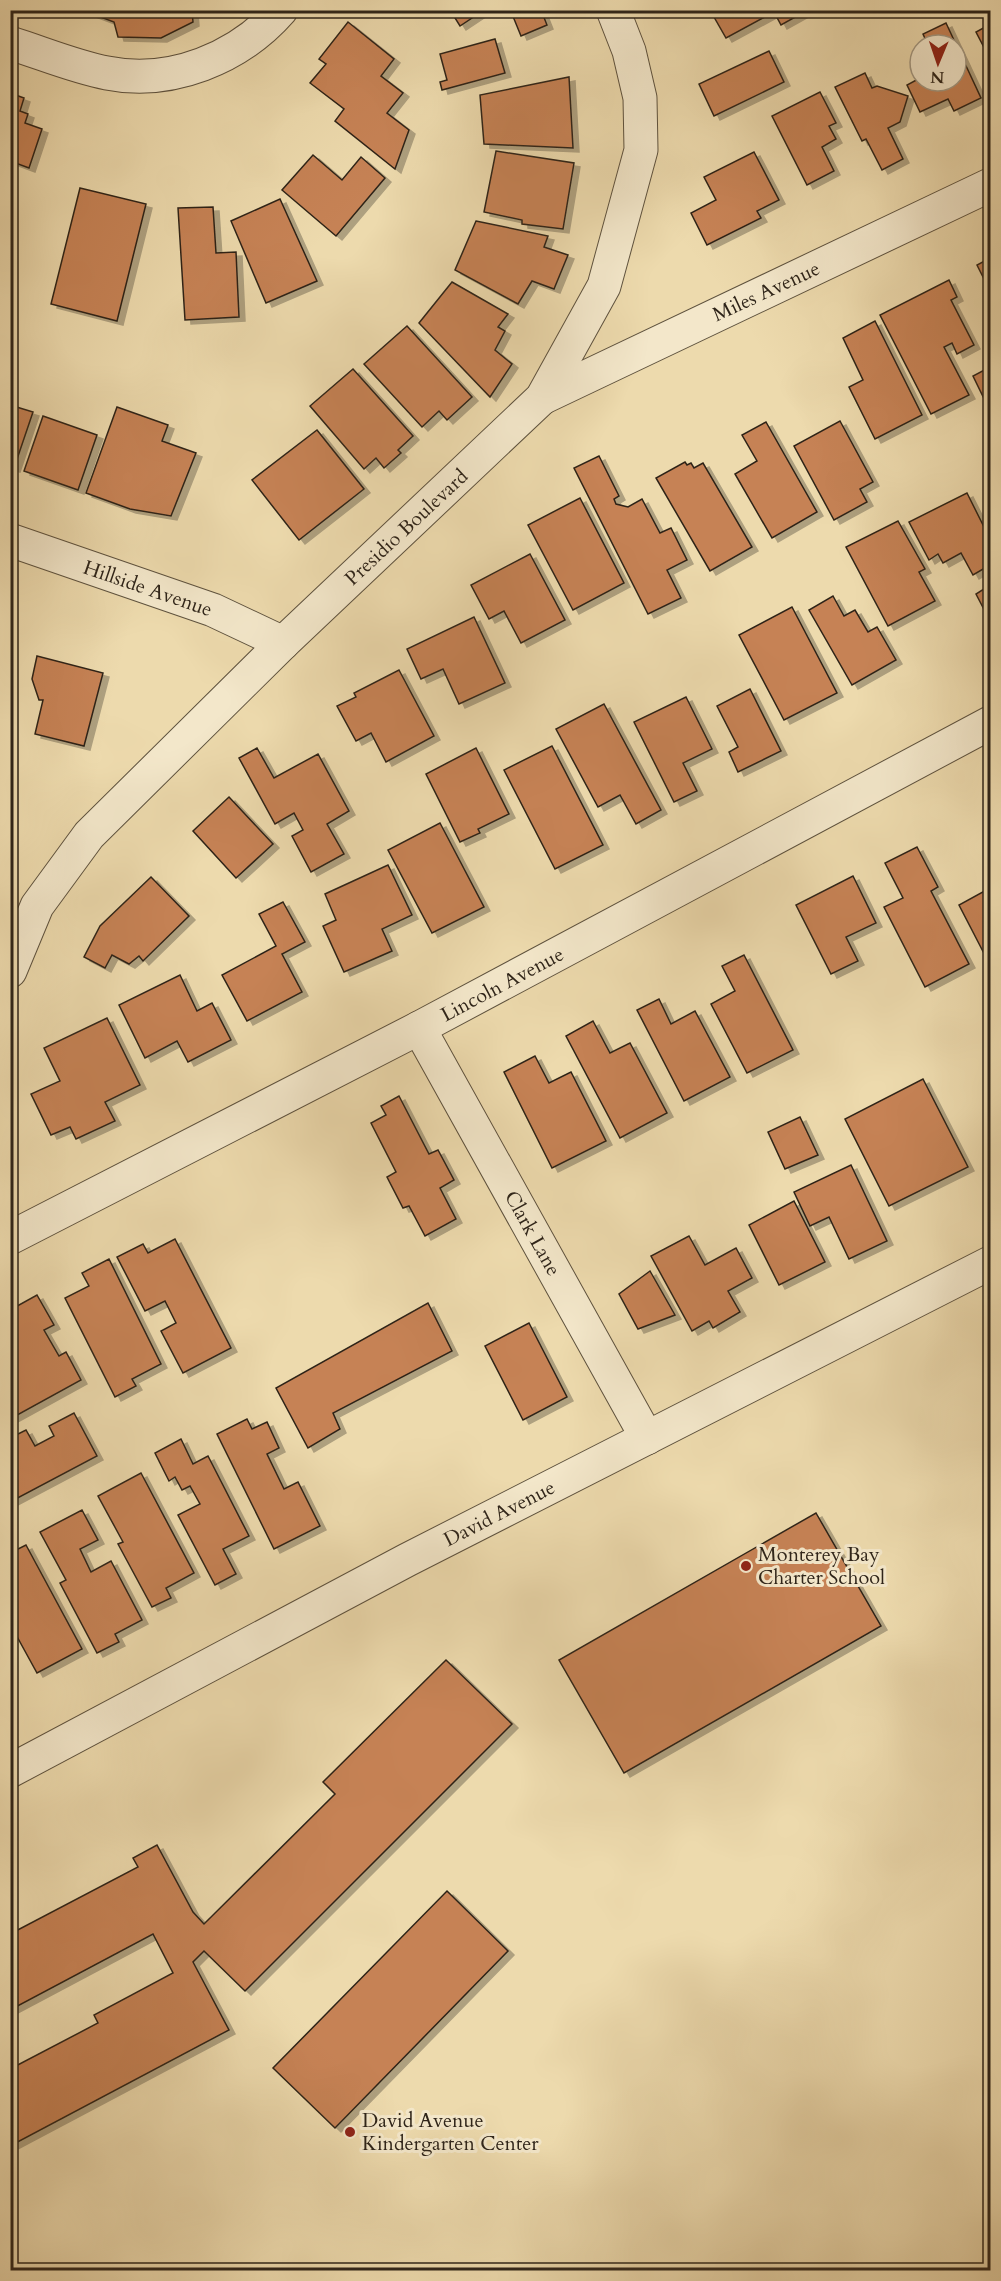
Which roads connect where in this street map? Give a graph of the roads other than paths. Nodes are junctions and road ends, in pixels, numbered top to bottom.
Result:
1 (281, 10) edge
2 (613, 10) edge
3 (10, 43) edge
4 (990, 185) edge
5 (542, 398) junction
6 (10, 540) edge
7 (283, 643) junction
8 (990, 723) edge
9 (10, 971) edge
10 (419, 1028) junction
11 (10, 1238) edge
12 (990, 1263) edge
13 (647, 1438) junction
14 (10, 1772) edge

1 - 3 street
2 - 5 street, Presidio Boulevard
4 - 5 street, Miles Avenue
5 - 7 street, Presidio Boulevard
6 - 7 street, Hillside Avenue
7 - 9 street, Presidio Boulevard
8 - 10 street, Lincoln Avenue
10 - 11 street, Lincoln Avenue
10 - 13 street, Clark Lane
12 - 13 street, David Avenue
13 - 14 street, David Avenue

